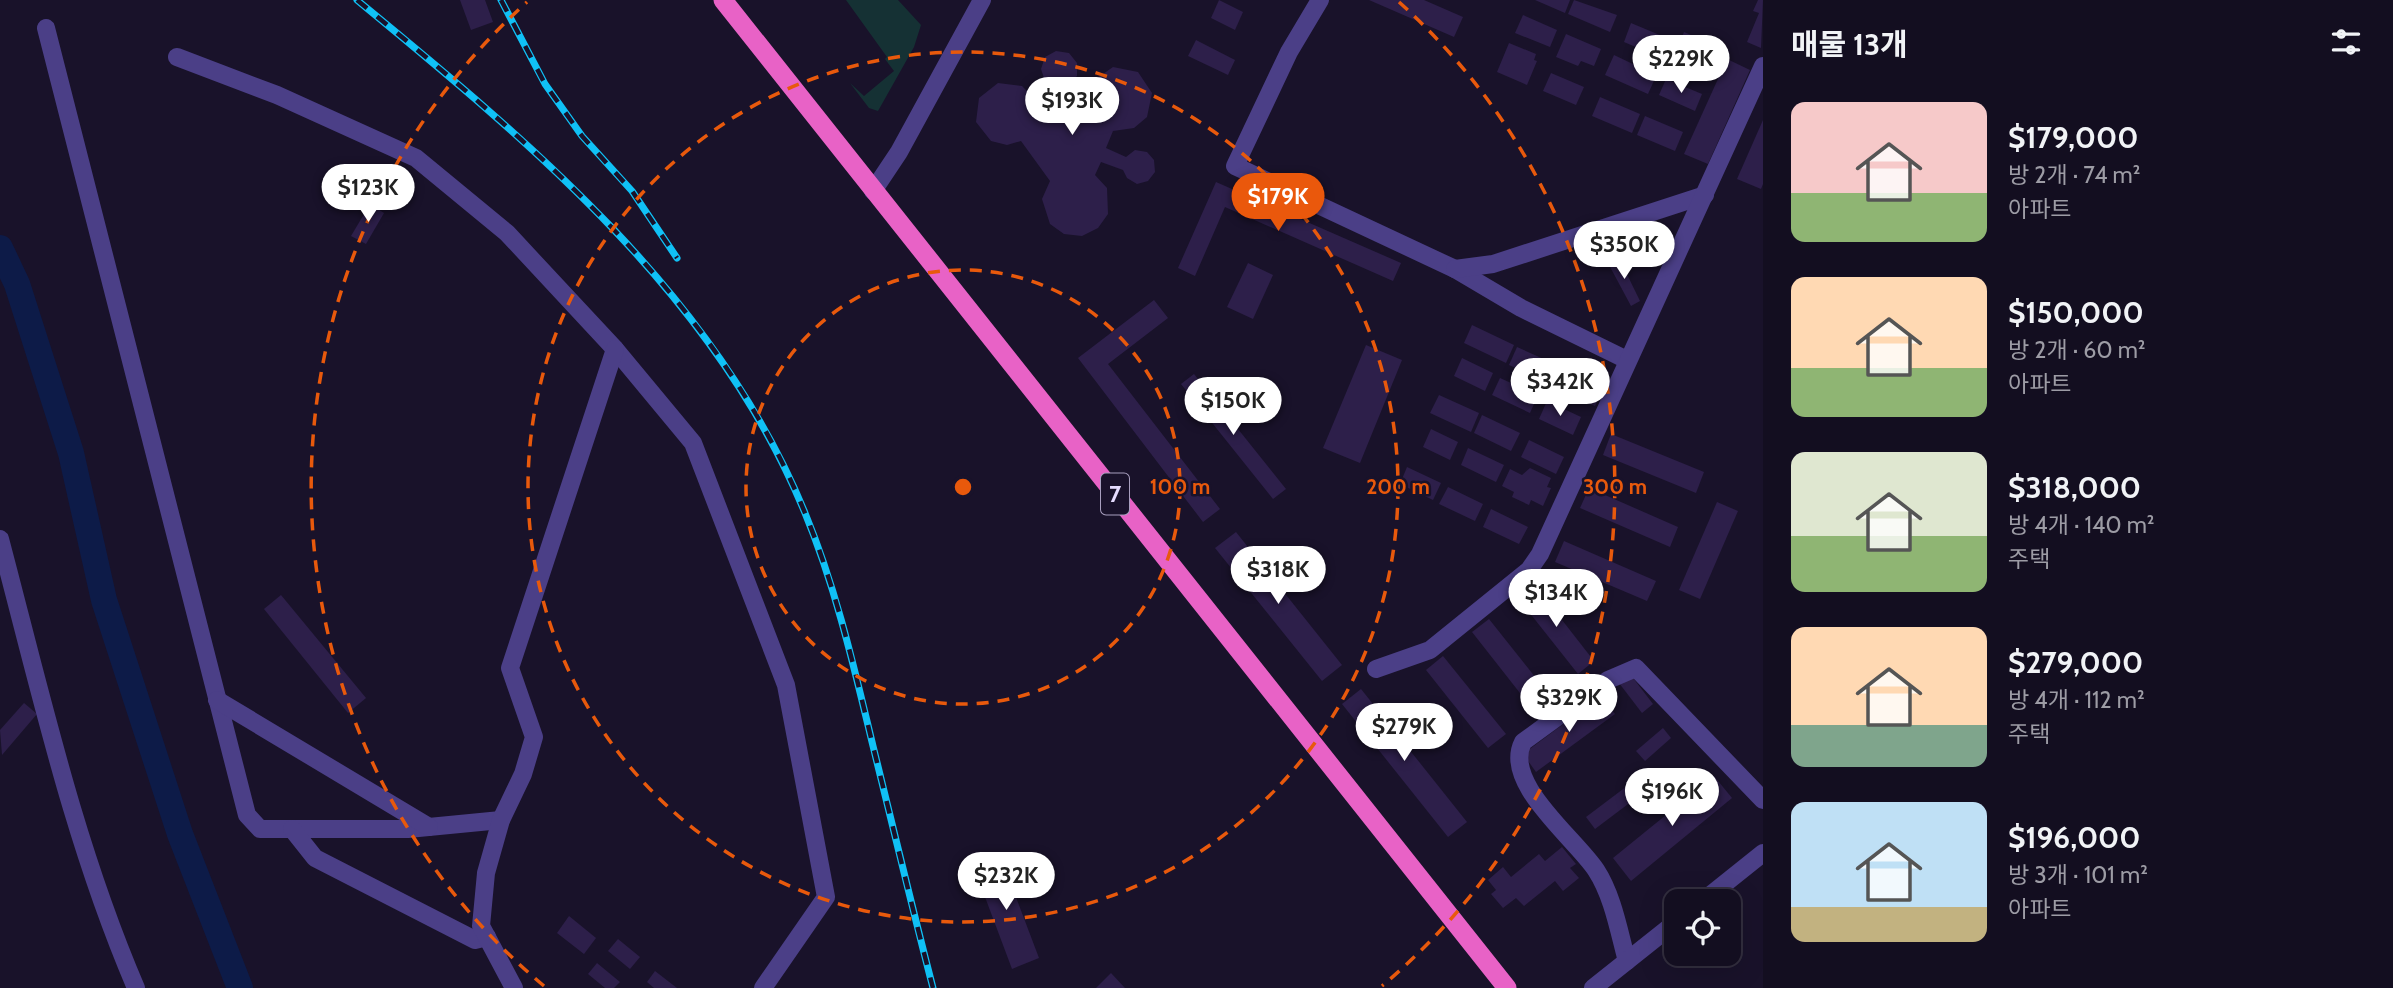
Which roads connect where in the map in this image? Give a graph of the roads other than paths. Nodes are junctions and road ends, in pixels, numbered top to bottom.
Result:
1 (723, 0) edge
2 (982, 0) edge
3 (1320, 0) edge
4 (46, 28) dead end
5 (177, 58) dead end
6 (1763, 66) edge
7 (873, 191) junction
8 (1704, 195) junction
9 (1455, 269) junction
10 (615, 349) junction
11 (1627, 360) junction
12 (0, 539) edge
13 (1376, 668) dead end
14 (217, 699) junction
15 (1763, 800) edge
16 (501, 820) junction
17 (429, 827) junction
18 (292, 829) junction
19 (1763, 853) edge
20 (1718, 889) edge
21 (1664, 932) edge
22 (487, 937) junction
23 (1628, 961) junction
24 (136, 988) edge
25 (514, 988) edge
26 (763, 988) edge
27 (1507, 988) edge
28 (1593, 988) edge

1 - 7 highway, 7
2 - 7 street
3 - 9 street
4 - 14 street
5 - 10 street
6 - 8 street
7 - 27 highway, 7
8 - 9 street
8 - 11 street
9 - 11 street
10 - 16 street
10 - 26 street
11 - 13 street
12 - 24 street
14 - 17 street
14 - 18 street
15 - 23 street
16 - 17 street
16 - 22 street
17 - 18 street
18 - 22 street
19 - 20 street
21 - 23 street
22 - 25 street
23 - 28 street

